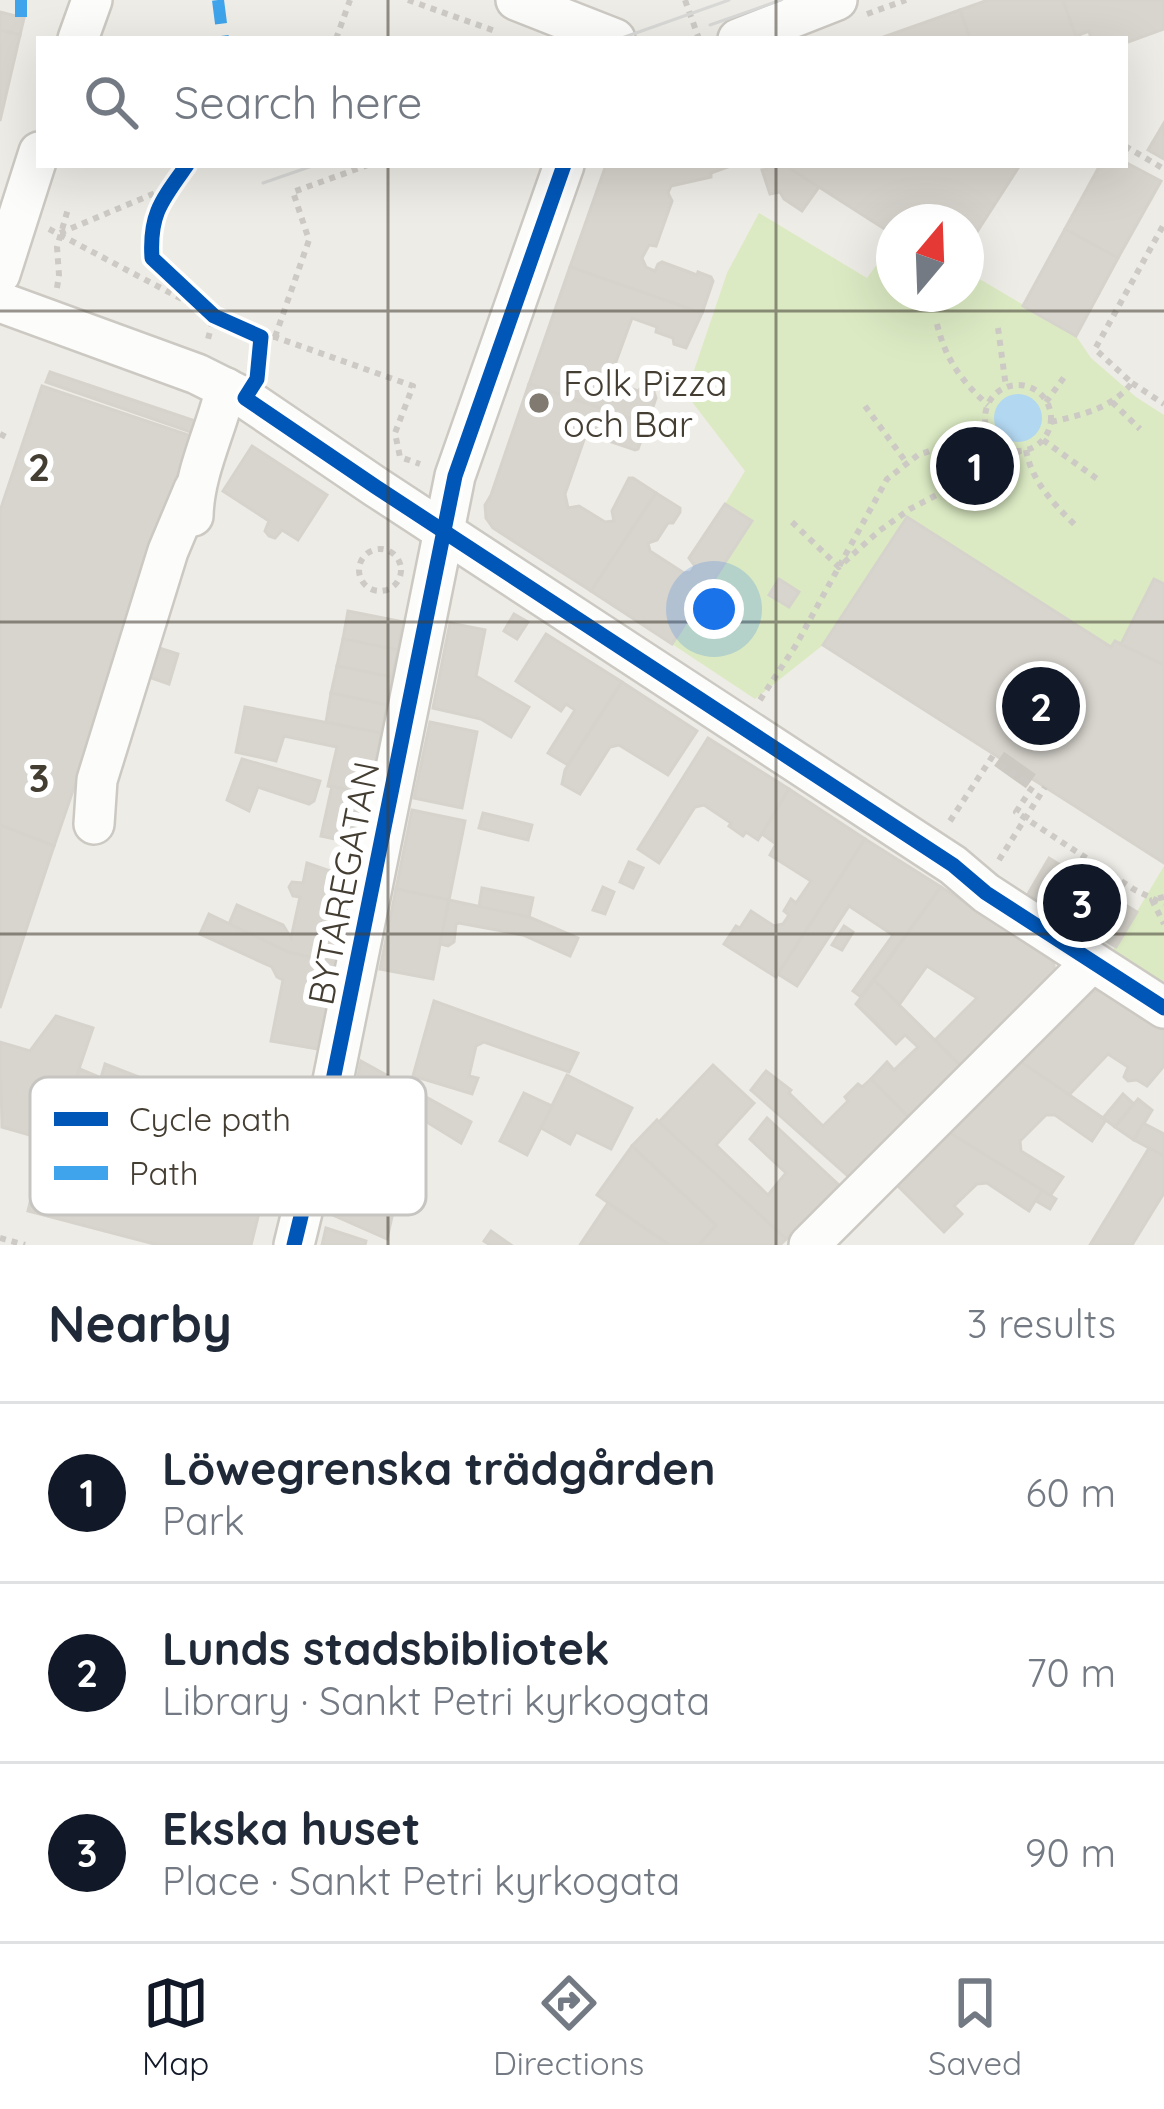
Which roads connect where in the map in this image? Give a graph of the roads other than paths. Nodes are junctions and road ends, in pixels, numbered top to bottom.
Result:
1 (92, 0) edge
2 (516, 0) edge
3 (837, 0) edge
4 (612, 28) edge
5 (79, 36) edge
6 (746, 36) edge
7 (36, 161) edge
8 (563, 168) edge
9 (0, 274) edge
10 (0, 302) edge
11 (226, 388) junction
12 (194, 489) junction
13 (445, 531) junction
14 (176, 615) dead end
15 (94, 824) dead end
16 (1091, 963) junction
17 (1164, 1008) edge
18 (334, 1077) edge
19 (301, 1215) edge
20 (294, 1245) edge
21 (809, 1245) edge

1 - 5 street
2 - 4 street
3 - 6 street
7 - 9 street
8 - 13 street, BYTAREGATAN
10 - 11 street
11 - 12 street
11 - 13 street
12 - 14 street
12 - 15 street
13 - 16 street
13 - 18 street, BYTAREGATAN
16 - 17 street
16 - 21 street
19 - 20 street, BYTAREGATAN

